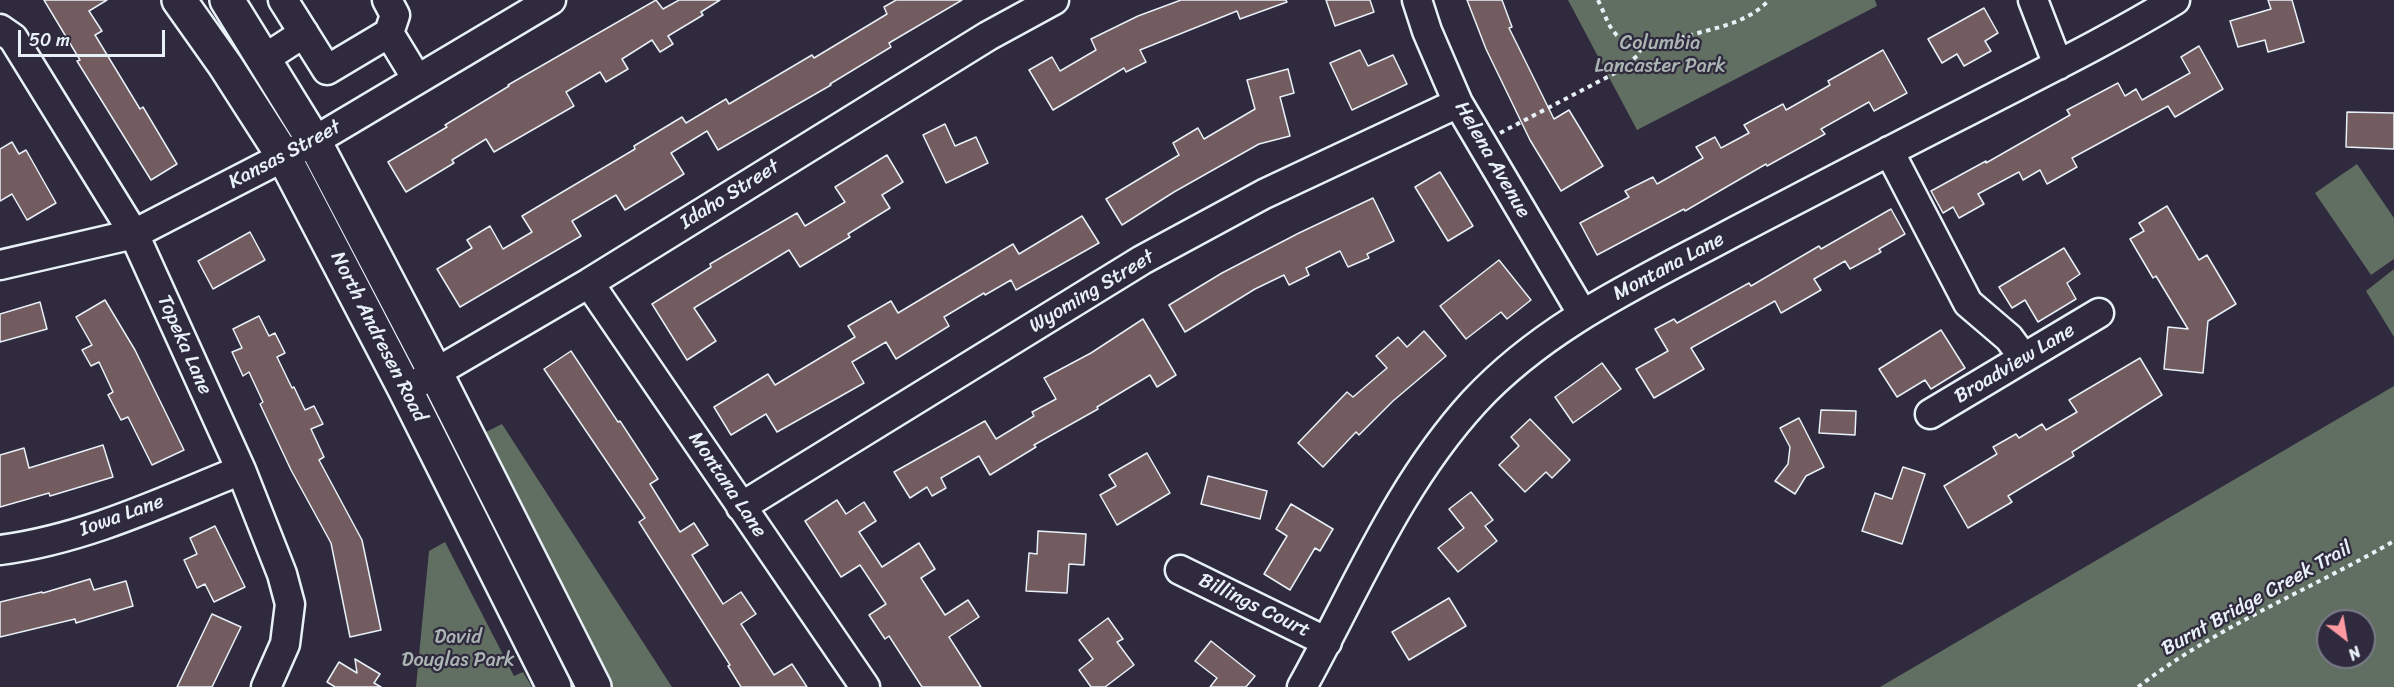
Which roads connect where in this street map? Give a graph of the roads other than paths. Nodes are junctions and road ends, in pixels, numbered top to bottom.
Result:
1 (179, 0) edge
2 (227, 0) edge
3 (284, 0) edge
4 (387, 0) edge
5 (1054, 0) edge
6 (1417, 0) edge
7 (2033, 0) edge
8 (2175, 0) edge
9 (536, 4) edge
10 (0, 29) edge
11 (304, 33) junction
12 (389, 33) junction
13 (264, 59) junction
14 (2058, 64) junction
15 (417, 80) junction
16 (1458, 103) junction
17 (314, 141) junction
18 (1889, 151) junction
19 (284, 157) junction
20 (134, 234) junction
21 (0, 265) edge
22 (590, 283) junction
23 (1582, 313) junction
24 (2099, 313) dead end
25 (2023, 357) junction
26 (436, 374) junction
27 (405, 390) junction
28 (1930, 414) dead end
29 (241, 470) junction
30 (741, 507) junction
31 (0, 550) edge
32 (1180, 570) dead end
33 (1327, 642) junction
34 (266, 687) edge
35 (554, 687) edge
36 (594, 687) edge
37 (865, 687) edge
38 (1302, 687) edge

1 - 19 main road, North Andresen Road
2 - 13 main road, North Andresen Road
3 - 11 street
4 - 12 street
5 - 22 street, Idaho Street
6 - 16 street, Helena Avenue
7 - 14 street
8 - 14 street, Montana Lane
9 - 15 street, Kansas Street
10 - 20 street, Topeka Lane
11 - 12 street
11 - 13 street
12 - 15 street
13 - 17 main road, North Andresen Road
14 - 18 street, Montana Lane
15 - 17 street, Kansas Street
16 - 23 street, Helena Avenue
16 - 30 street, Wyoming Street
17 - 19 street, Kansas Street
17 - 26 main road, North Andresen Road
18 - 23 street, Montana Lane
18 - 25 street
19 - 20 street, Kansas Street
19 - 27 main road, North Andresen Road
20 - 21 street, Kansas Street
20 - 29 street, Topeka Lane
22 - 26 street, Idaho Street
22 - 30 street, Montana Lane
23 - 33 street, Montana Lane
24 - 25 street, Broadview Lane
25 - 28 street, Broadview Lane
26 - 27 street, Idaho Street
26 - 36 main road, North Andresen Road
27 - 35 main road, North Andresen Road
29 - 31 street, Iowa Lane
29 - 34 street, Topeka Lane
30 - 37 street, Montana Lane
32 - 33 street, Billings Court
33 - 38 street, Montana Lane

